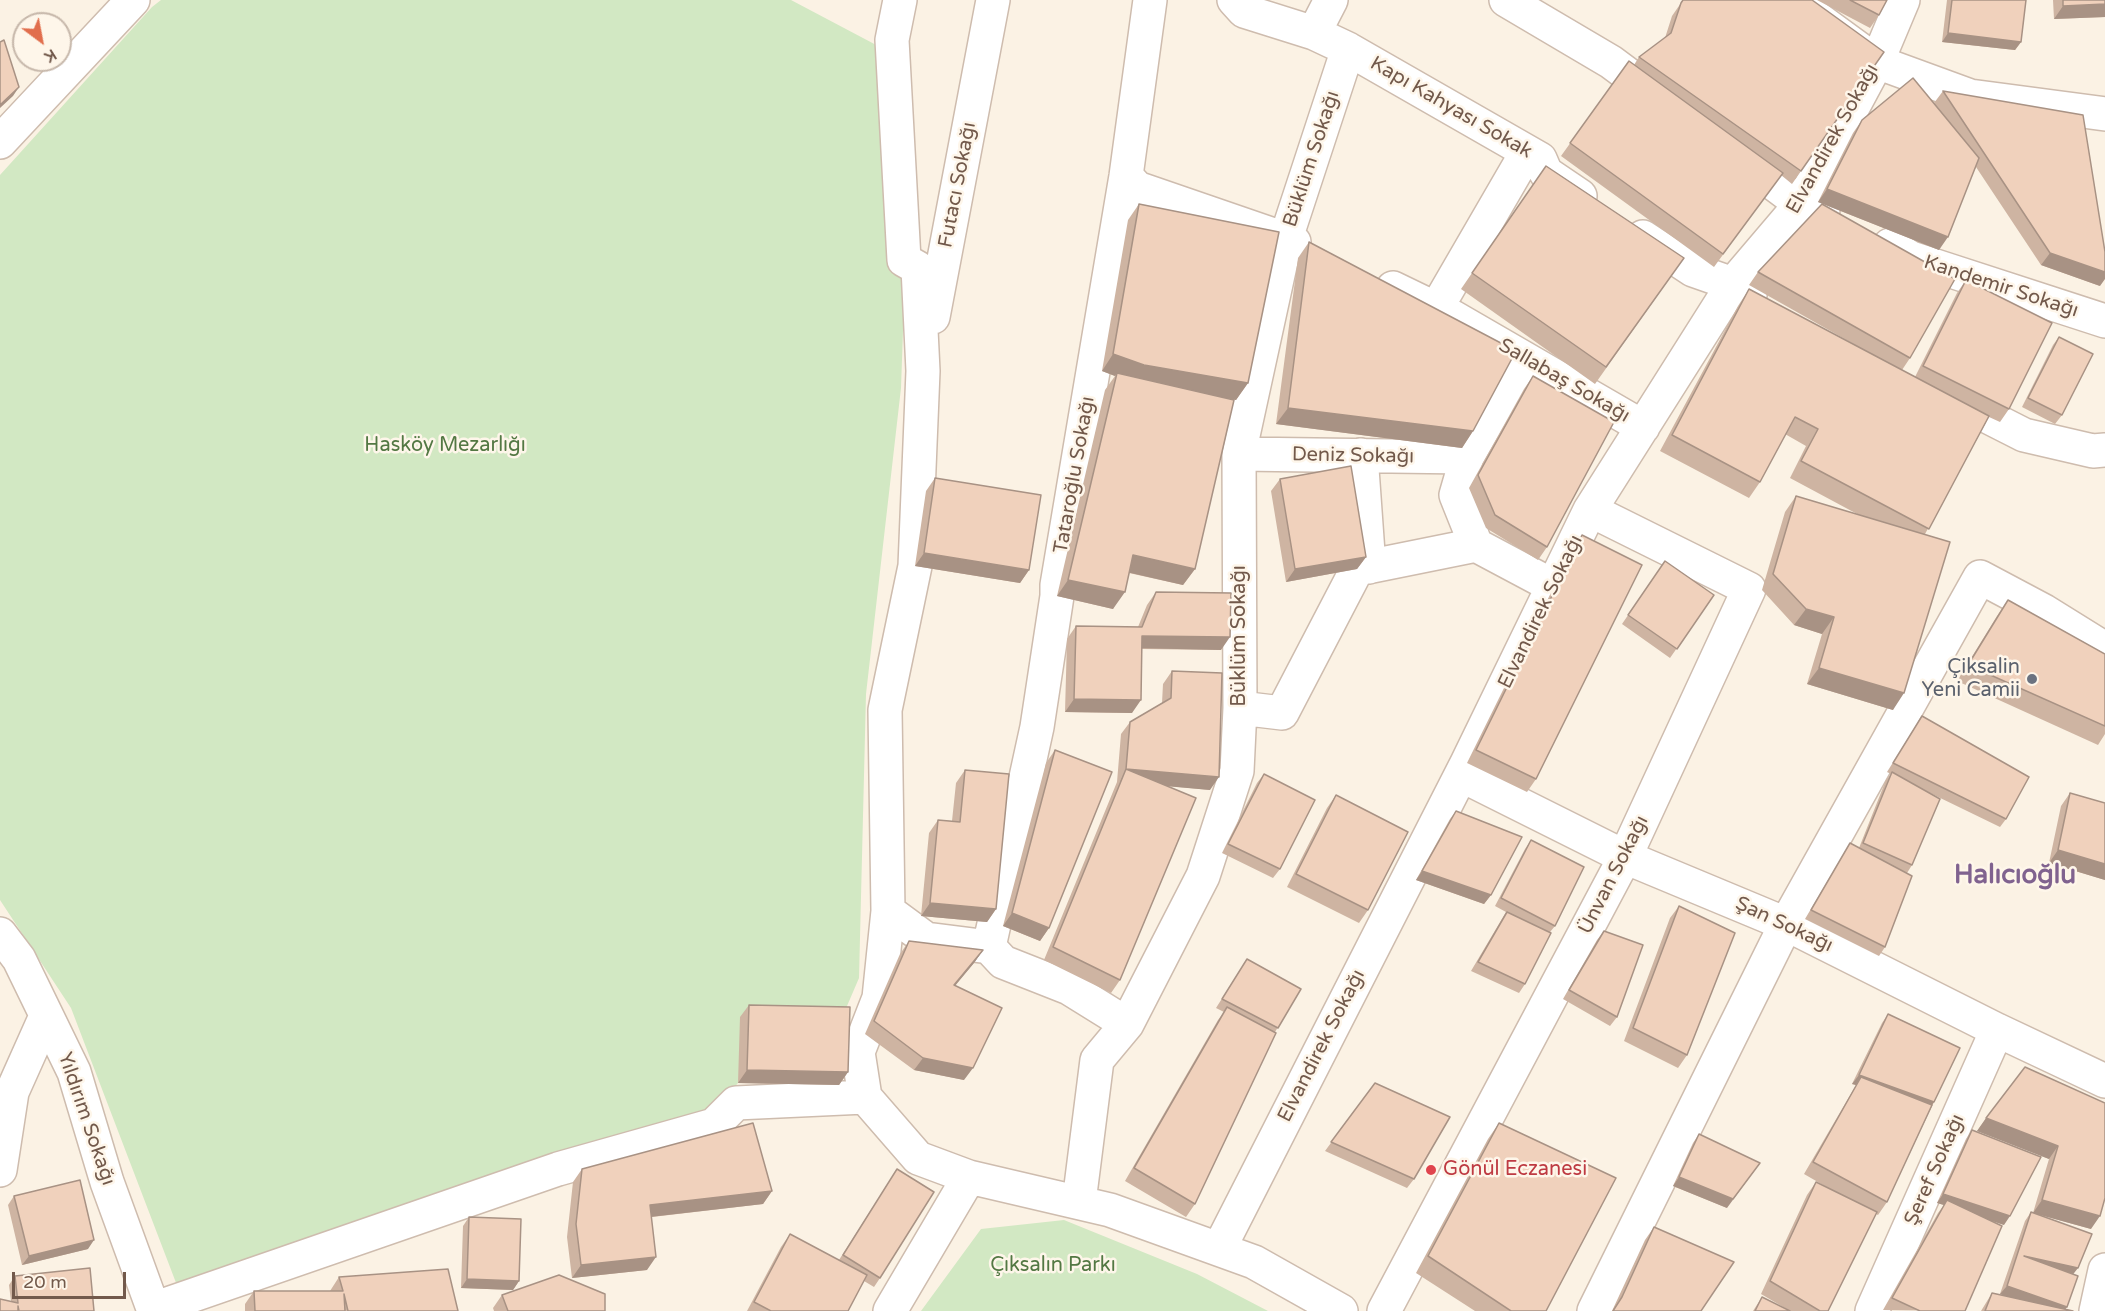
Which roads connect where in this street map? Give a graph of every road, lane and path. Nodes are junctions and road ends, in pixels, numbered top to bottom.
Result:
1 (900, 0) edge
2 (993, 0) edge
3 (1150, 0) edge
4 (1234, 0) edge
5 (1331, 0) edge
6 (1506, 0) edge
7 (1792, 0) edge
8 (1903, 0) edge
9 (118, 5) edge
10 (1314, 33) junction
11 (1348, 49) junction
12 (1877, 62) junction
13 (1677, 112) edge
14 (2104, 122) edge
15 (1715, 140) edge
16 (0, 142) edge
17 (1527, 152) junction
18 (1126, 176) junction
19 (1801, 204) junction
20 (1286, 238) junction
21 (1318, 253) edge
22 (1361, 273) edge
23 (1733, 284) junction
24 (1437, 309) junction
25 (1776, 309) edge
26 (2105, 321) edge
27 (1524, 358) junction
28 (923, 371) junction
29 (1935, 390) edge
30 (1643, 427) junction
31 (2105, 450) edge
32 (1239, 454) junction
33 (1361, 455) junction
34 (1467, 457) junction
35 (1590, 510) junction
36 (1476, 545) junction
37 (1369, 567) junction
38 (1553, 586) junction
39 (2105, 649) edge
40 (1240, 708) junction
41 (1461, 775) junction
42 (1625, 857) junction
43 (888, 911) junction
44 (1786, 924) junction
45 (0, 934) edge
46 (989, 947) junction
47 (46, 1016) junction
48 (1127, 1024) junction
49 (1997, 1030) junction
50 (2105, 1081) edge
51 (865, 1097) junction
52 (0, 1170) edge
53 (969, 1177) junction
54 (1079, 1202) junction
55 (1219, 1249) junction
56 (2105, 1270) edge
57 (154, 1310) edge
58 (890, 1311) edge
59 (1341, 1311) edge
60 (1384, 1311) edge
61 (1594, 1311) edge
62 (1872, 1311) edge
63 (2096, 1311) edge

1 - 28 street
2 - 28 street, Futacı Sokağı
3 - 18 street, Tataroğlu Sokağı
4 - 10 street, Kapı Kahyası Sokak
5 - 10 street
6 - 13 street
7 - 12 street
8 - 12 street, Elvandirek Sokağı
9 - 16 street
10 - 11 street, Kapı Kahyası Sokak
11 - 17 street, Kapı Kahyası Sokak
11 - 20 street, Büklüm Sokağı
12 - 14 street
12 - 19 street, Elvandirek Sokağı
15 - 19 street, Kandemir Sokağı
17 - 23 street, Kapı Kahyası Sokak
17 - 24 street
18 - 20 street
18 - 46 street, Tataroğlu Sokağı
19 - 23 street, Elvandirek Sokağı
19 - 26 street, Kandemir Sokağı
20 - 21 street
20 - 32 street, Büklüm Sokağı
22 - 24 street, Sallabaş Sokağı
23 - 25 street, Kapı Kahyası Sokak
23 - 30 street, Elvandirek Sokağı
24 - 27 street, Sallabaş Sokağı
27 - 30 street, Sallabaş Sokağı
27 - 34 street
28 - 43 street
29 - 31 street
30 - 35 street, Elvandirek Sokağı
32 - 33 street, Deniz Sokağı
32 - 40 street, Büklüm Sokağı
33 - 34 street, Deniz Sokağı
33 - 37 street
34 - 36 street
35 - 38 street, Elvandirek Sokağı
35 - 42 street, Ünvan Sokağı
36 - 37 street
36 - 38 street
37 - 40 street
38 - 41 street, Elvandirek Sokağı
39 - 44 street
40 - 48 street, Büklüm Sokağı
41 - 42 street, Şan Sokağı
41 - 55 street, Elvandirek Sokağı
42 - 44 street, Şan Sokağı
42 - 60 street, Ünvan Sokağı
43 - 46 street
43 - 51 street
44 - 49 street, Şan Sokağı
44 - 61 street
45 - 47 street, Yıldırım Sokağı
46 - 48 street
47 - 52 street
47 - 57 street, Yıldırım Sokağı
48 - 54 street, Büklüm Sokağı
49 - 50 street, Şan Sokağı
49 - 62 street, Şeref Sokağı
51 - 53 street
51 - 57 street
53 - 54 street
53 - 58 street
54 - 55 street
55 - 59 street
56 - 63 street

